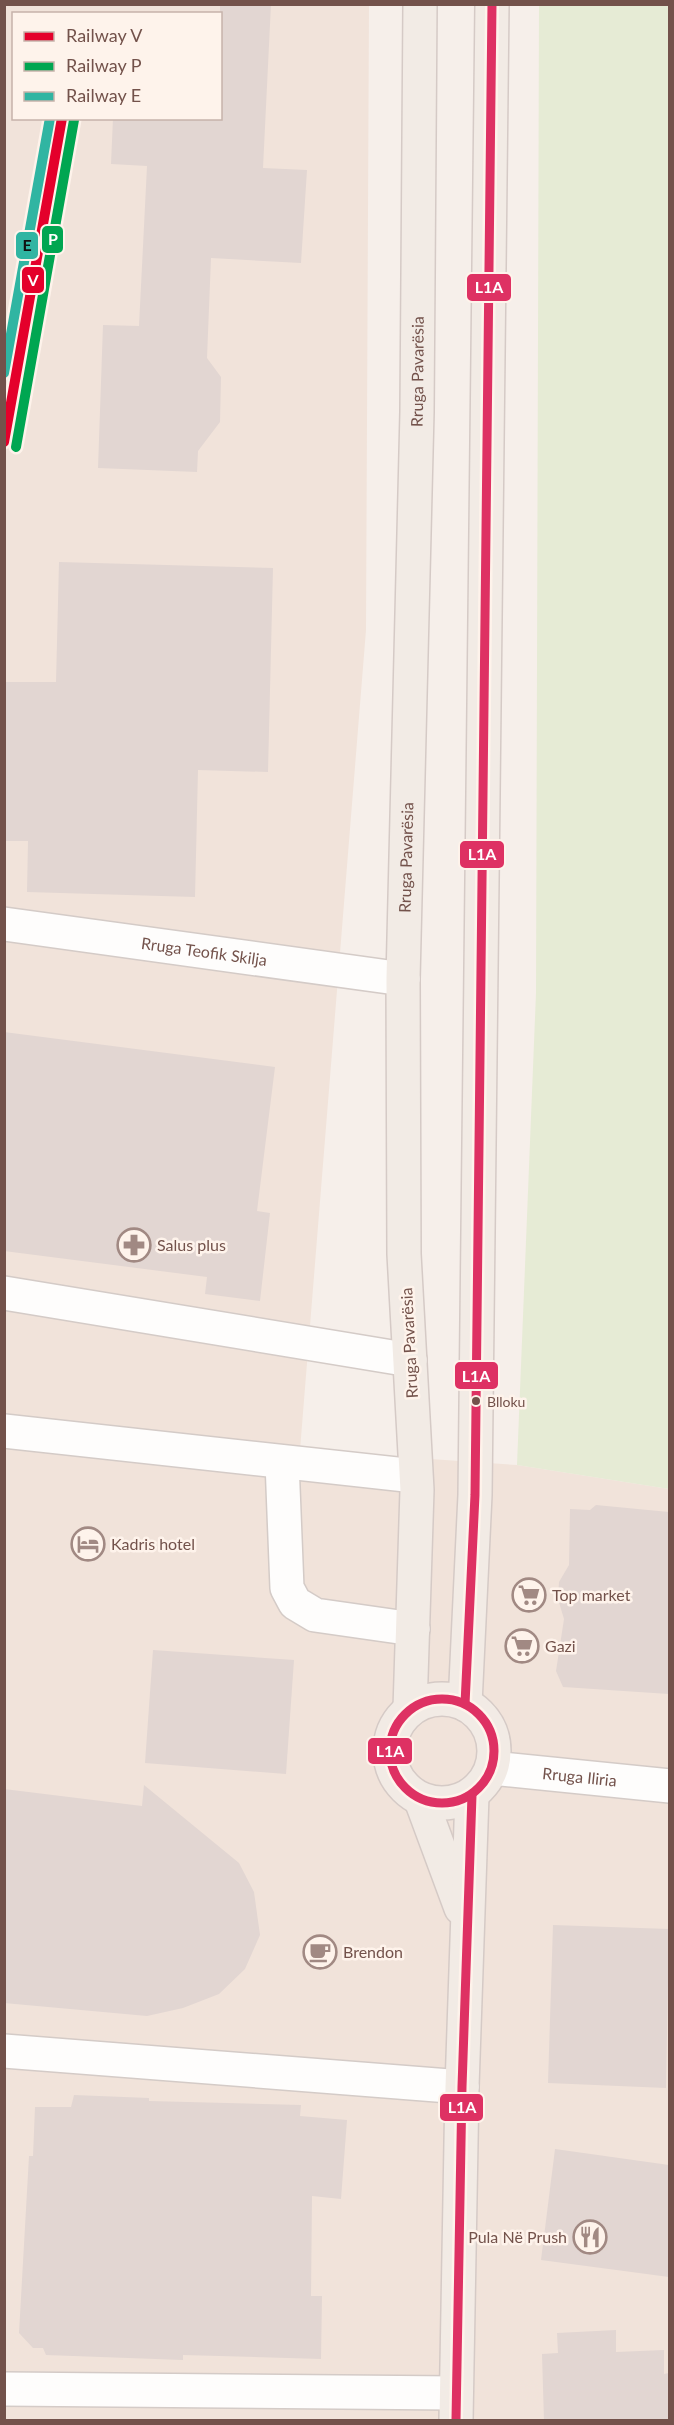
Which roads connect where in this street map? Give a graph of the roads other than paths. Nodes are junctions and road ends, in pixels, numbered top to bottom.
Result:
1 (420, 4) edge
2 (492, 4) edge
3 (4, 924) edge
4 (403, 980) junction
5 (4, 1293) edge
6 (410, 1360) junction
7 (4, 1431) edge
8 (282, 1462) junction
9 (415, 1476) junction
10 (413, 1629) junction
11 (465, 1704) junction
12 (410, 1709) junction
13 (492, 1768) junction
14 (669, 1786) edge
15 (472, 1795) junction
16 (421, 1800) junction
17 (466, 1923) junction
18 (4, 2051) edge
19 (462, 2086) junction
20 (4, 2389) edge
21 (456, 2407) edge

1 - 4 main road, Rruga Pavarësia
2 - 11 main road
3 - 4 street, Rruga Teofik Skilja
4 - 6 main road, Rruga Pavarësia
5 - 6 street
6 - 9 main road, Rruga Pavarësia
7 - 8 street
8 - 9 street
8 - 10 street
9 - 10 main road, Rruga Pavarësia
10 - 12 main road, Rruga Pavarësia
11 - 12 main road
11 - 13 main road
12 - 16 main road
13 - 14 street, Rruga Iliria
13 - 15 main road
15 - 16 main road
15 - 17 main road
16 - 17 main road
17 - 19 main road
18 - 19 street
19 - 21 main road
20 - 21 street

